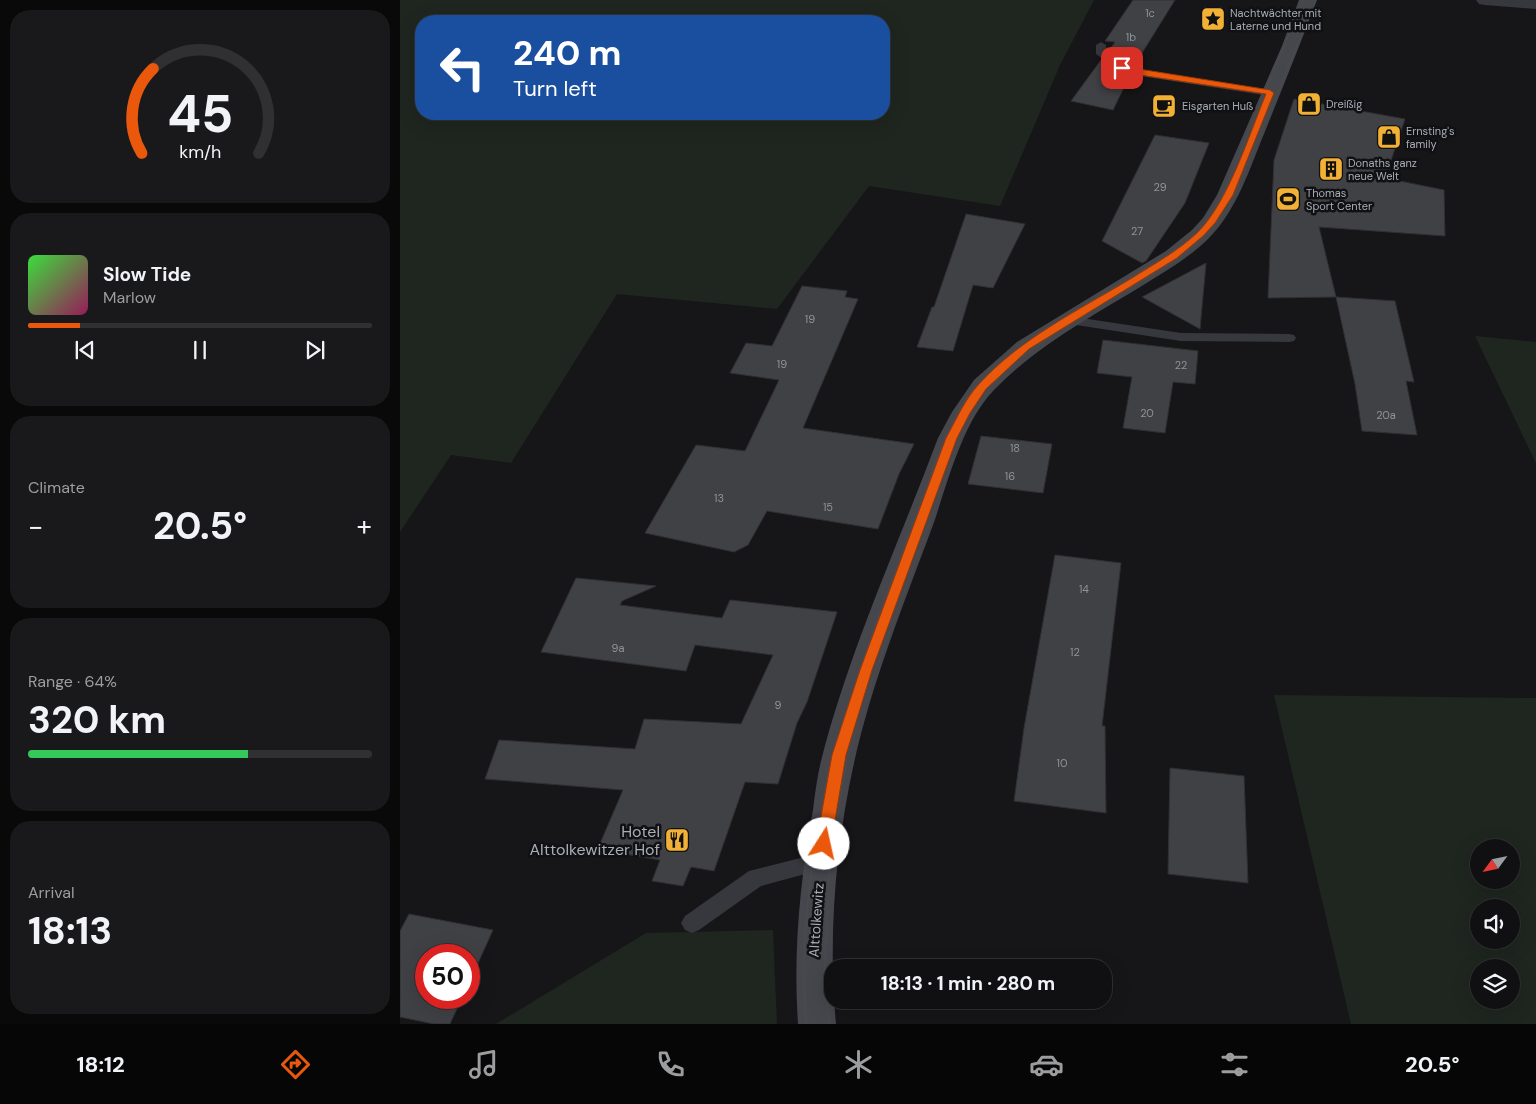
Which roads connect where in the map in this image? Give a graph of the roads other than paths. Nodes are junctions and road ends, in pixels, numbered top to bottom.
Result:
1 (1308, 0) edge
2 (1485, 0) edge
3 (1536, 4) edge
4 (1101, 45) dead end
5 (1273, 86) junction
6 (1068, 320) junction
7 (1289, 338) dead end
8 (820, 862) junction
9 (692, 923) dead end
10 (817, 1024) edge

1 - 5 main road, Alttolkewitz
2 - 3 street
4 - 5 lane
5 - 6 main road, Alttolkewitz
6 - 7 lane
6 - 8 main road, Alttolkewitz
8 - 9 lane
8 - 10 main road, Alttolkewitz

